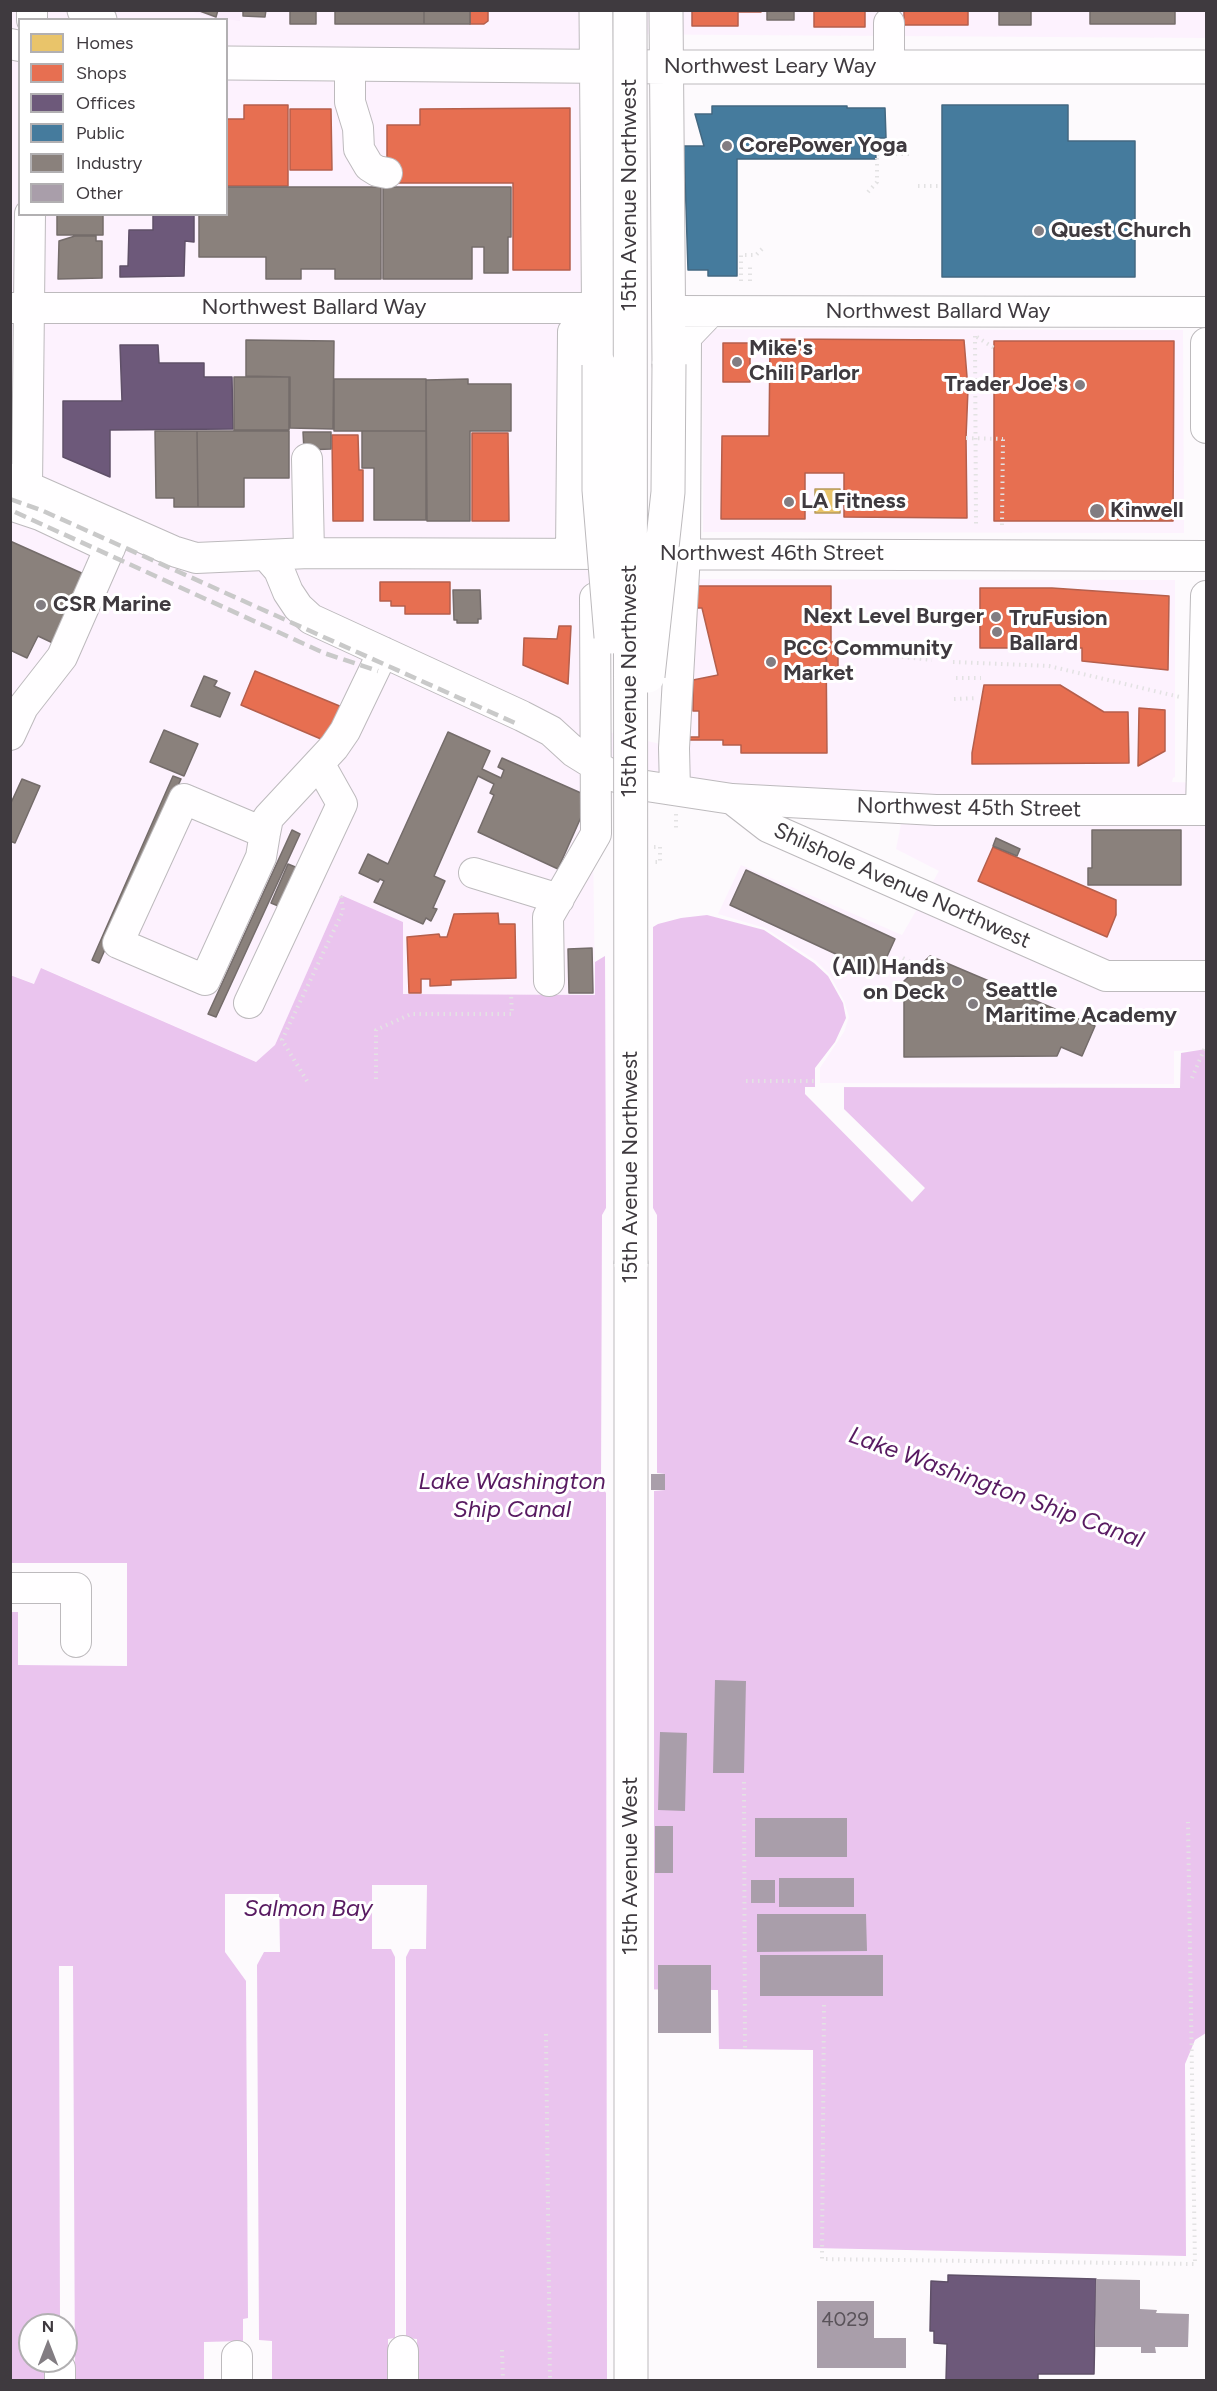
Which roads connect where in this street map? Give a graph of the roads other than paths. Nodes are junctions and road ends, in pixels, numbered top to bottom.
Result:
1 (84, 10) edge
2 (596, 10) edge
3 (630, 10) edge
4 (666, 10) edge
5 (97, 18) edge
6 (889, 23) dead end
7 (228, 63) edge
8 (350, 64) junction
9 (595, 66) junction
10 (667, 67) junction
11 (889, 67) junction
12 (1206, 68) edge
13 (387, 173) dead end
14 (30, 216) edge
15 (20, 308) edge
16 (528, 308) junction
17 (599, 308) junction
18 (669, 312) junction
19 (710, 312) junction
20 (1206, 312) edge
21 (573, 332) junction
22 (1206, 343) edge
23 (1206, 428) edge
24 (307, 459) dead end
25 (16, 490) edge
26 (114, 537) junction
27 (309, 553) junction
28 (583, 554) junction
29 (685, 554) junction
30 (266, 555) junction
31 (1206, 556) edge
32 (1206, 596) edge
33 (383, 652) junction
34 (10, 735) edge
35 (319, 763) junction
36 (596, 766) junction
37 (675, 790) junction
38 (732, 799) junction
39 (630, 802) junction
40 (1204, 810) edge
41 (265, 833) junction
42 (474, 873) dead end
43 (559, 899) junction
44 (1206, 976) edge
45 (549, 981) dead end
46 (249, 1003) dead end
47 (631, 1352) joint
48 (10, 1588) edge
49 (76, 1642) dead end
50 (403, 2350) dead end
51 (403, 2380) edge
52 (631, 2380) edge

1 - 5 main road
2 - 9 main road, 15th Avenue Northwest
3 - 39 main road, 15th Avenue Northwest, bridge
4 - 10 main road, 15th Avenue Northwest
6 - 11 street
7 - 8 main road, Northwest Leary Way
8 - 9 main road, Northwest Leary Way
8 - 13 street
9 - 10 main road, Northwest Leary Way
9 - 17 main road, 15th Avenue Northwest
10 - 11 main road, Northwest Leary Way
10 - 18 main road, 15th Avenue Northwest
11 - 12 main road, Northwest Leary Way
14 - 15 street
15 - 16 street, Northwest Ballard Way
15 - 25 street
16 - 17 street, Northwest Ballard Way
16 - 21 street
17 - 21 street, 15th Avenue Northwest
17 - 39 main road, bridge
18 - 19 street, Northwest Ballard Way
18 - 39 main road, 15th Avenue Northwest, bridge
19 - 20 street, Northwest Ballard Way
19 - 29 street, 15th Avenue Northwest
21 - 28 street, 15th Avenue Northwest
22 - 23 street
24 - 27 street
25 - 26 street
26 - 30 street
26 - 34 street
27 - 28 street, Northwest 46th Street
27 - 30 street, Northwest 46th Street
28 - 29 street, Northwest 46th Street
28 - 36 street, 15th Avenue Northwest
29 - 31 street, Northwest 46th Street
29 - 37 street, 15th Avenue Northwest
30 - 33 street, Shilshole Avenue Northwest
32 - 40 street
33 - 35 street
33 - 36 street, Shilshole Avenue Northwest
35 - 41 street
35 - 46 street
36 - 37 street, Shilshole Avenue Northwest
36 - 43 street, 15th Avenue Northwest
37 - 38 street, Shilshole Avenue Northwest
38 - 40 street, Northwest 45th Street
38 - 44 street, Shilshole Avenue Northwest
39 - 47 main road, 15th Avenue Northwest, bridge
41 - 41 street
42 - 43 street
43 - 45 street
47 - 52 main road, 15th Avenue West
48 - 49 street
50 - 51 street

